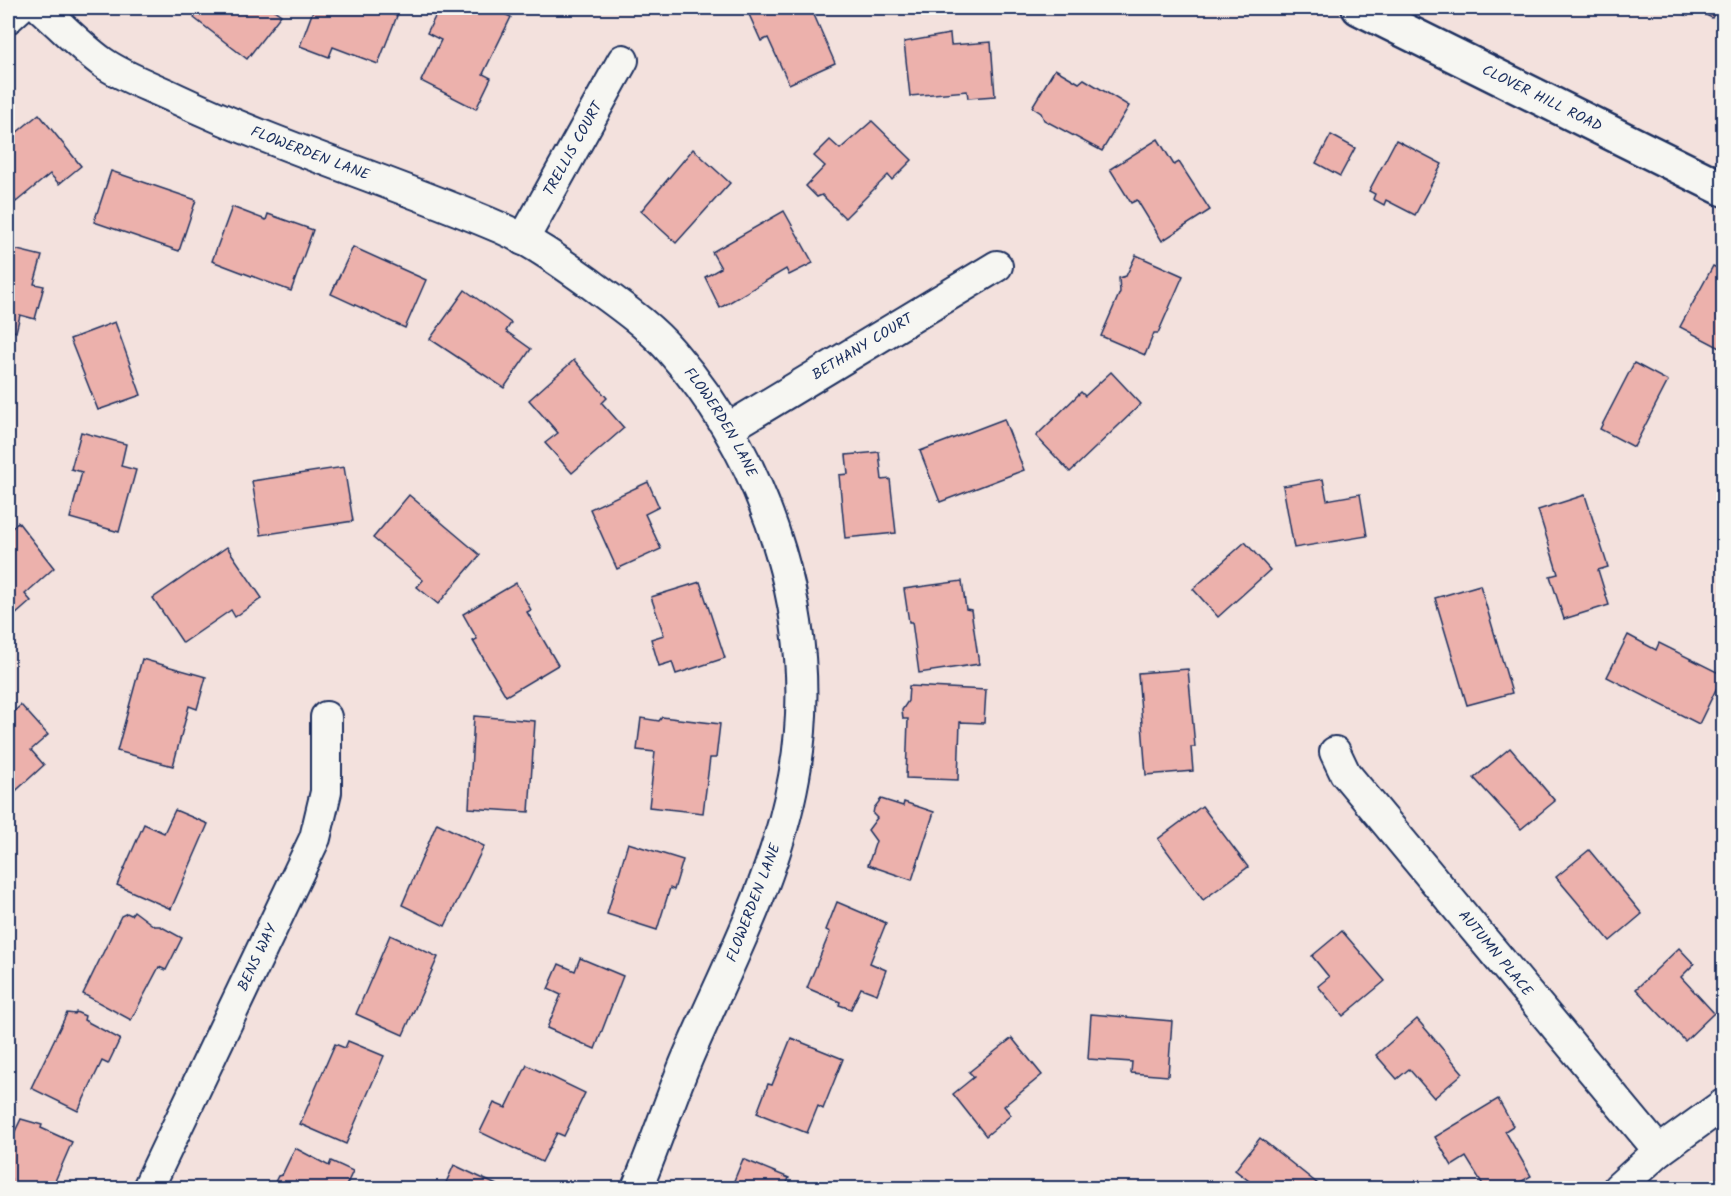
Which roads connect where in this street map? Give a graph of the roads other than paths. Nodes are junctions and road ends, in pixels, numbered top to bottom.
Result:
1 (19, 8) edge
2 (41, 8) edge
3 (1359, 8) edge
4 (8, 18) edge
5 (623, 60) dead end
6 (1724, 189) edge
7 (523, 240) junction
8 (997, 266) dead end
9 (729, 428) junction
10 (326, 717) dead end
11 (1335, 752) dead end
12 (1724, 1104) edge
13 (1659, 1151) junction
14 (148, 1188) edge
15 (637, 1188) edge
16 (1618, 1188) edge

1 - 4 street
2 - 7 street, FLOWERDEN LANE
3 - 6 street, CLOVER HILL ROAD
5 - 7 street, TRELLIS COURT
7 - 9 street, FLOWERDEN LANE
8 - 9 street, BETHANY COURT
9 - 15 street, FLOWERDEN LANE
10 - 14 street, BENS WAY
11 - 13 street, AUTUMN PLACE
12 - 13 street
13 - 16 street

